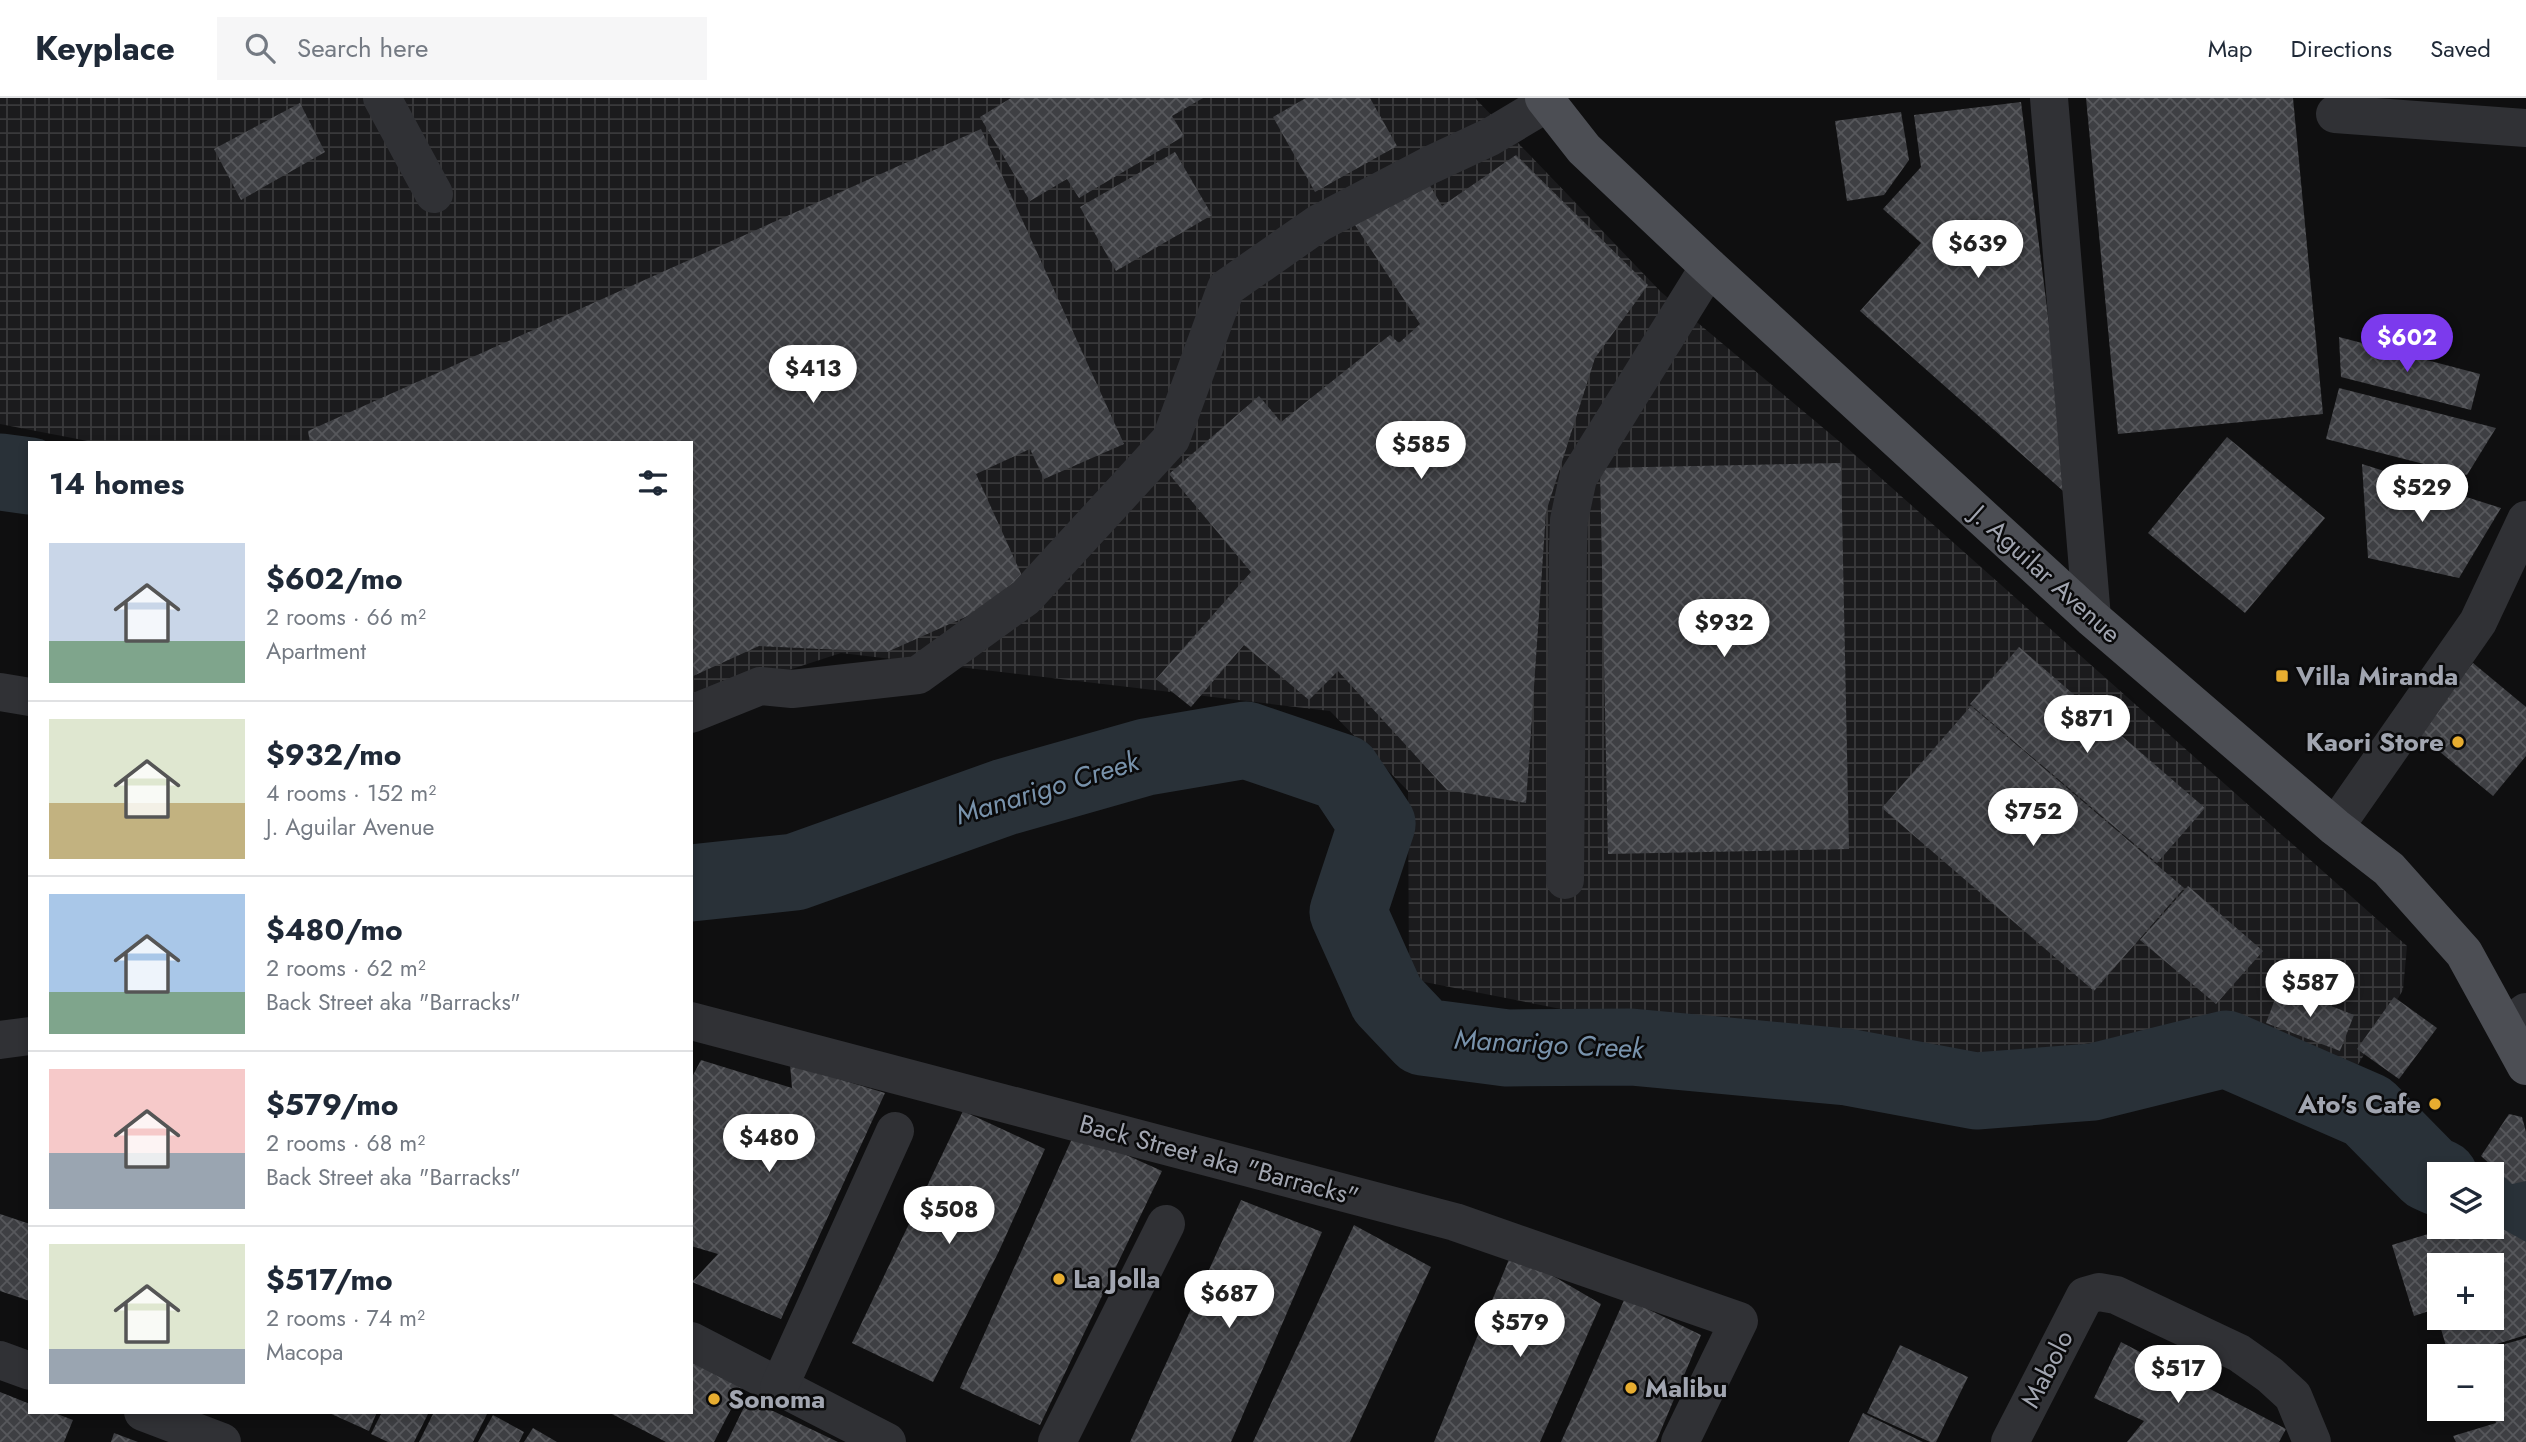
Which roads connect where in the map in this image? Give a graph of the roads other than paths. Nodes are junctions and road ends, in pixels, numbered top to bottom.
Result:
1 (382, 98) edge
2 (2049, 98) edge
3 (1545, 101) edge
4 (2335, 114) dead end
5 (2526, 128) edge
6 (434, 194) dead end
7 (1709, 267) junction
8 (2526, 520) edge
9 (2092, 618) junction
10 (0, 692) edge
11 (28, 697) edge
12 (693, 713) edge
13 (2335, 827) junction
14 (1565, 880) dead end
15 (2516, 1019) edge
16 (693, 1022) edge
17 (28, 1036) edge
18 (0, 1040) edge
19 (2526, 1066) edge
20 (895, 1132) dead end
21 (1166, 1224) dead end
22 (693, 1342) edge
23 (0, 1360) edge
24 (28, 1370) edge
25 (779, 1387) junction
26 (148, 1414) edge
27 (222, 1442) edge
28 (887, 1442) edge
29 (1057, 1442) edge
30 (1680, 1442) edge
31 (2010, 1442) edge
32 (2312, 1442) edge

1 - 6 street
2 - 9 street
3 - 7 main road, J. Aguilar Avenue
3 - 12 street
4 - 5 street
7 - 9 main road, J. Aguilar Avenue
7 - 14 street
8 - 13 street
9 - 13 main road, J. Aguilar Avenue
10 - 11 street
13 - 15 main road, J. Aguilar Avenue
15 - 19 main road, J. Aguilar Avenue
16 - 30 street, Back Street aka "Barracks"
17 - 18 street
20 - 25 street
21 - 29 street
22 - 25 street
23 - 24 street
25 - 28 street
26 - 27 street
31 - 32 street, Mabolo

